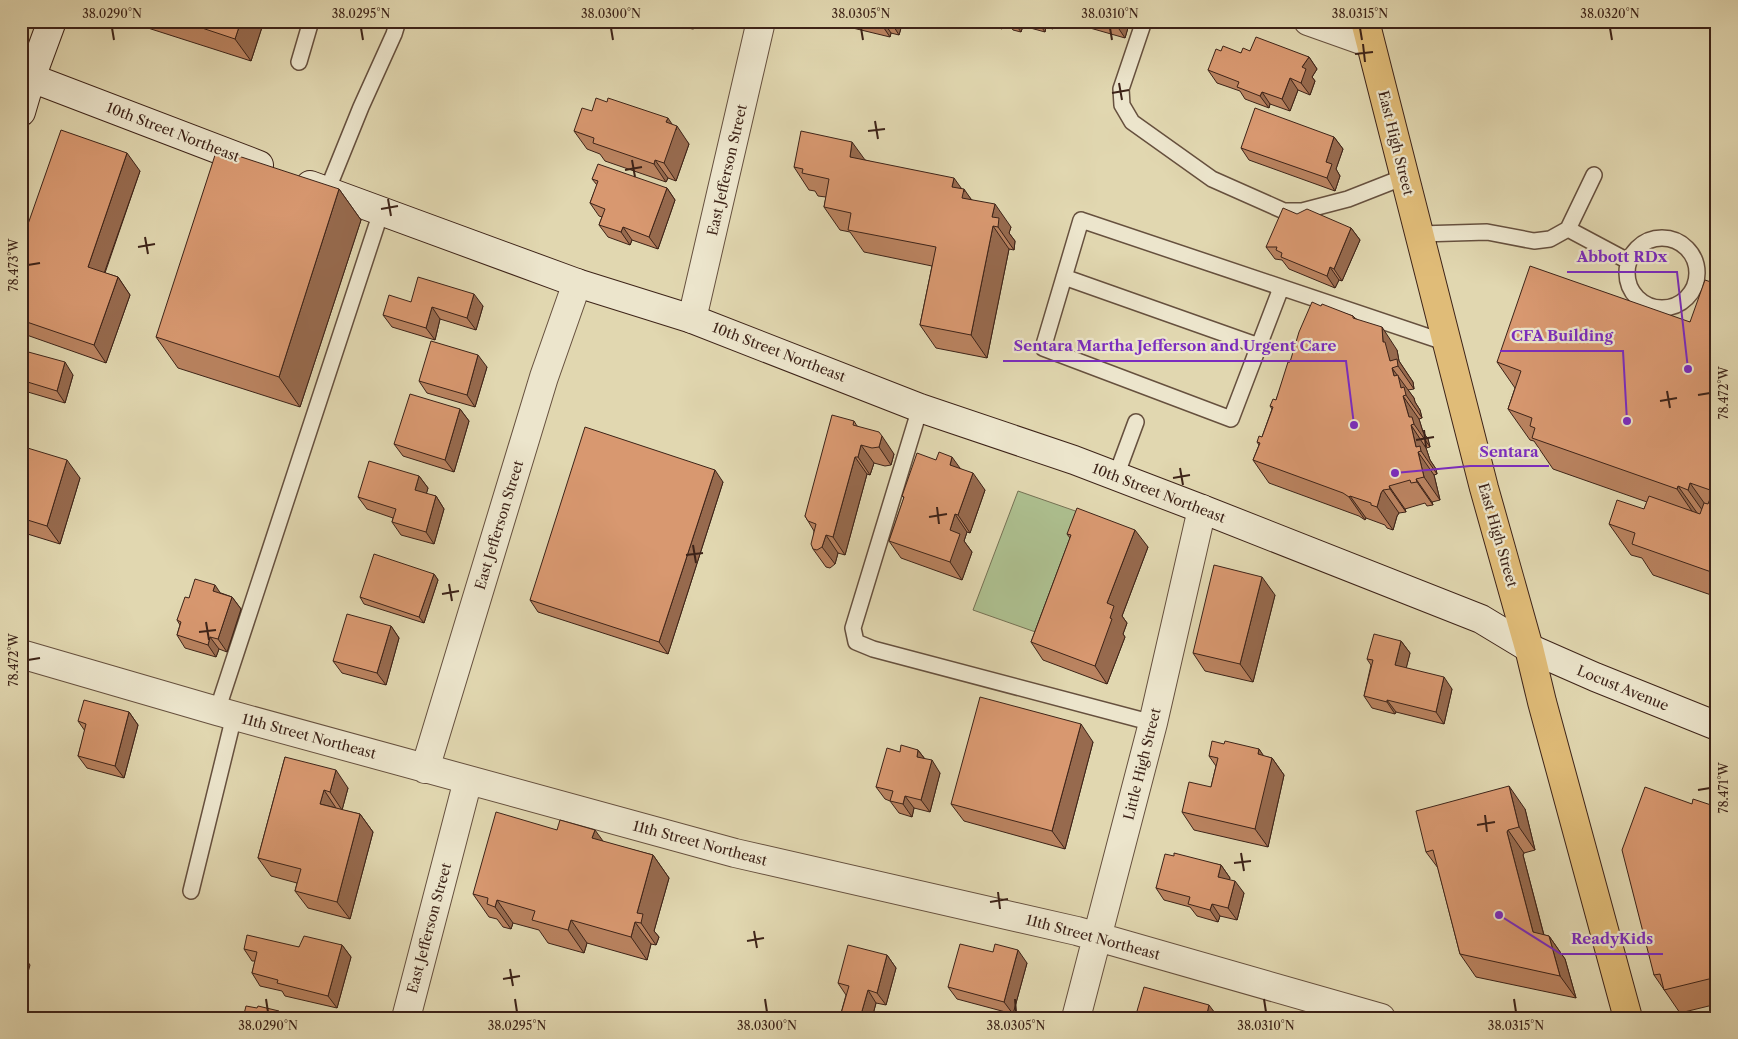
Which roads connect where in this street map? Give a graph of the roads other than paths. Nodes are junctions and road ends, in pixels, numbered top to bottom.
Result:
1 (52, 21) edge
2 (312, 21) edge
3 (398, 21) edge
4 (761, 21) edge
5 (1144, 21) edge
6 (1308, 21) edge
7 (1368, 32) edge
8 (299, 62) dead end
9 (26, 76) edge
10 (21, 112) edge
11 (1594, 175) dead end
12 (1404, 177) junction
13 (327, 192) junction
14 (380, 212) junction
15 (1568, 229) junction
16 (1420, 234) junction
17 (1628, 261) junction
18 (1064, 277) junction
19 (577, 283) junction
20 (1281, 288) junction
21 (692, 318) junction
22 (1447, 343) junction
23 (1258, 346) junction
24 (920, 408) junction
25 (1136, 422) dead end
26 (1116, 476) junction
27 (1202, 509) junction
28 (1529, 648) junction
29 (21, 654) edge
30 (226, 714) junction
31 (1152, 723) junction
32 (1717, 726) edge
33 (425, 769) junction
34 (468, 780) junction
35 (190, 891) dead end
36 (1098, 937) junction
37 (406, 1018) edge
38 (1076, 1018) edge
39 (1382, 1018) edge
40 (1628, 1018) edge

1 - 9 street
2 - 8 lane
3 - 13 lane
4 - 21 street, East Jefferson Street
5 - 12 lane
6 - 7 street
7 - 12 main road, East High Street
9 - 10 street
9 - 13 street, 10th Street Northeast
11 - 15 lane
12 - 16 main road, East High Street
13 - 14 street, 10th Street Northeast
14 - 19 street, 10th Street Northeast
14 - 30 lane
15 - 16 lane
15 - 17 lane
16 - 22 main road, East High Street
17 - 17 lane
18 - 20 lane
18 - 23 lane
18 - 23 lane
19 - 21 street, 10th Street Northeast
19 - 33 street, East Jefferson Street
20 - 22 lane
20 - 23 lane
21 - 24 street, 10th Street Northeast
22 - 28 main road, East High Street
24 - 26 street, 10th Street Northeast
24 - 31 lane
25 - 26 lane
26 - 27 street, 10th Street Northeast
27 - 28 street, 10th Street Northeast
27 - 31 street, Little High Street
28 - 32 street, Locust Avenue
28 - 40 main road, East High Street
29 - 30 street, 11th Street Northeast
30 - 33 street, 11th Street Northeast
30 - 35 lane
31 - 36 street, Little High Street
33 - 34 street, 11th Street Northeast
34 - 36 street, 11th Street Northeast
34 - 37 street, East Jefferson Street
36 - 38 street, Little High Street
36 - 39 street, 11th Street Northeast

